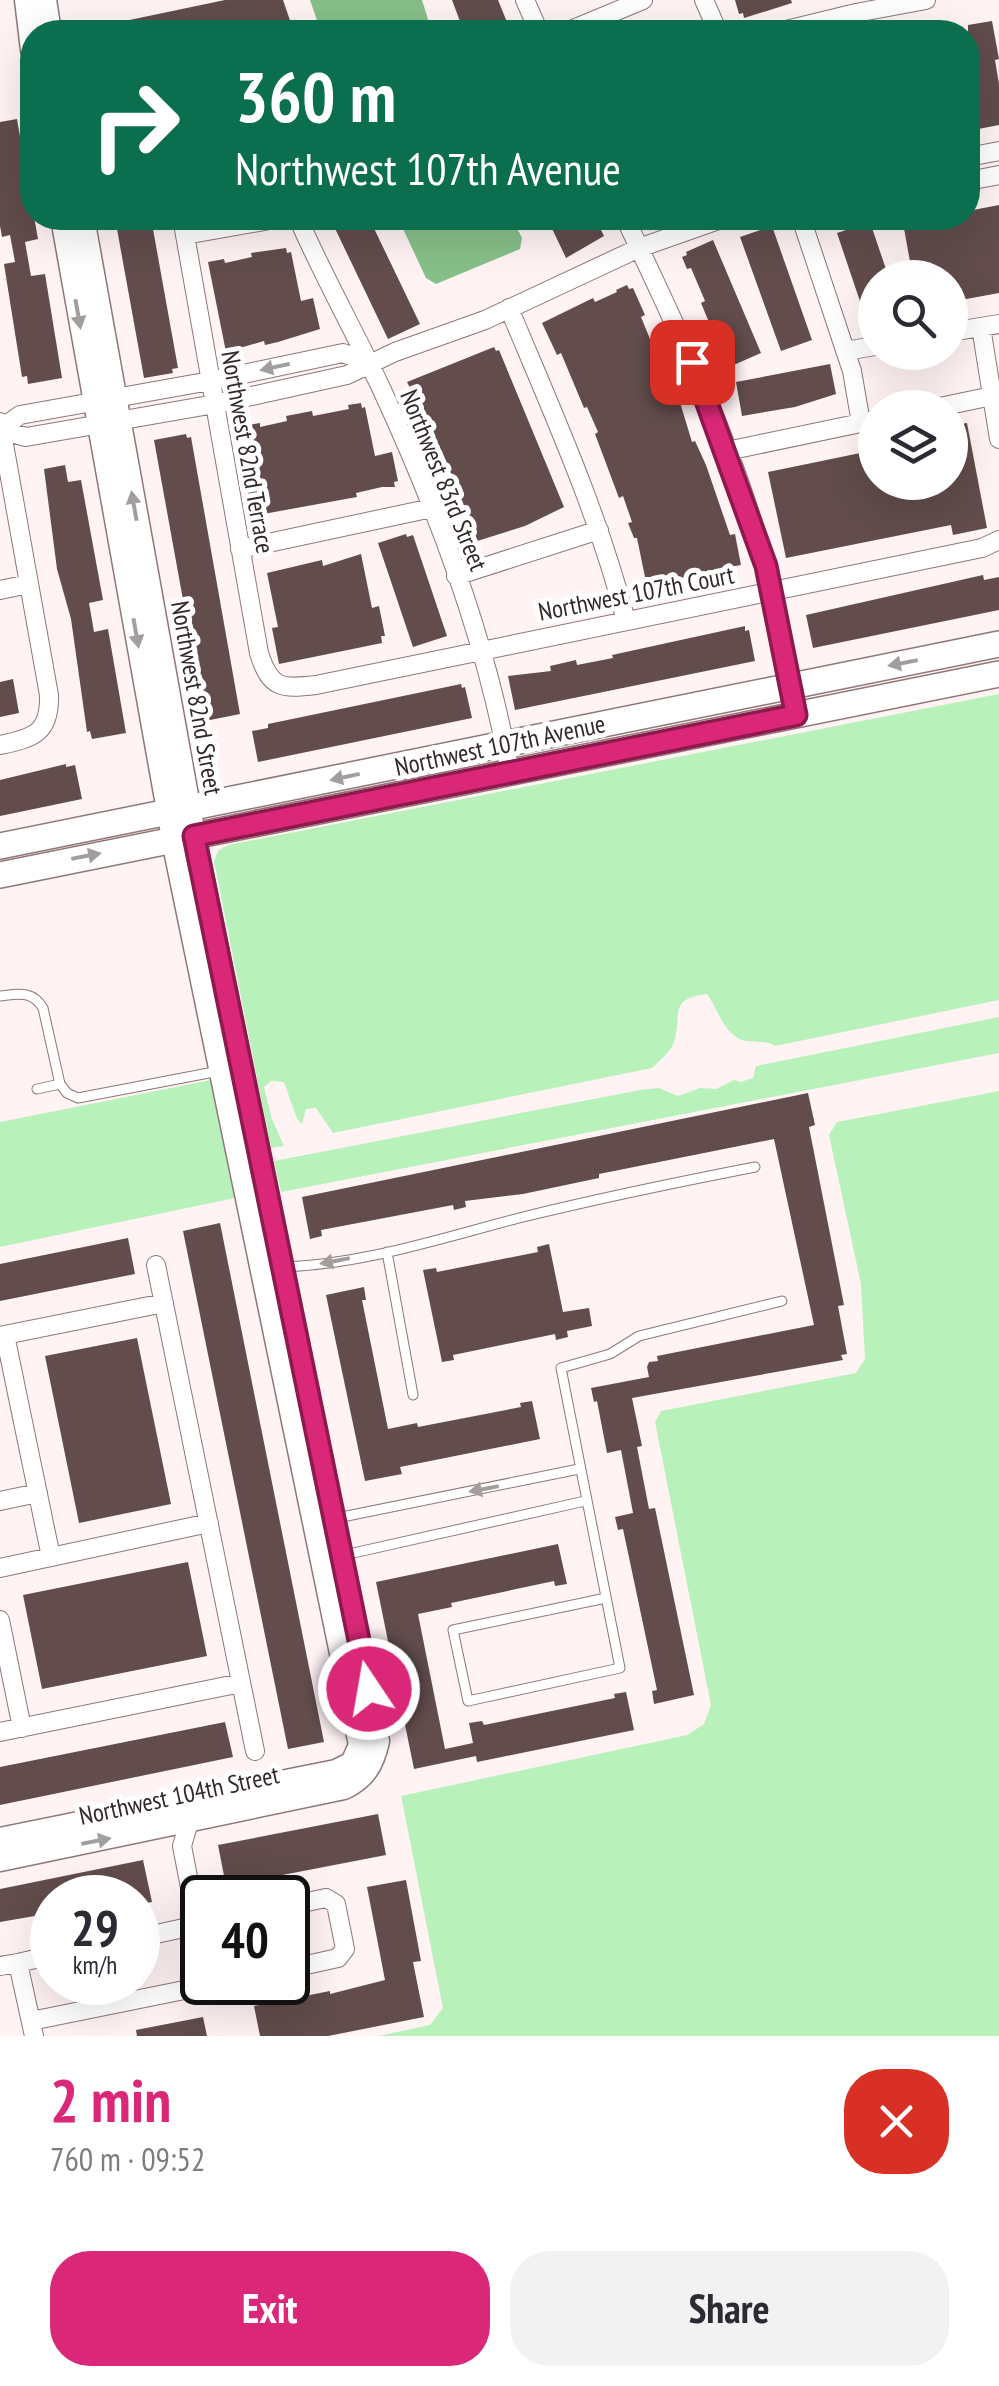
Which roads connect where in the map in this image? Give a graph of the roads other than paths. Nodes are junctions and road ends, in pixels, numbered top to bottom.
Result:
1 (643, 0) edge
2 (919, 1) edge
3 (595, 20) edge
4 (824, 20) edge
5 (65, 230) edge
6 (83, 230) edge
7 (184, 230) edge
8 (304, 230) edge
9 (631, 230) edge
10 (690, 230) edge
11 (805, 230) edge
12 (640, 248) junction
13 (509, 308) junction
14 (990, 325) edge
15 (858, 349) edge
16 (845, 351) junction
17 (369, 363) junction
18 (210, 381) junction
19 (858, 391) edge
20 (992, 396) junction
21 (968, 401) edge
22 (215, 404) junction
23 (106, 411) junction
24 (858, 424) edge
25 (0, 427) edge
26 (999, 439) edge
27 (727, 451) junction
28 (432, 508) junction
29 (599, 530) junction
30 (999, 540) edge
31 (240, 549) junction
32 (456, 576) junction
33 (29, 584) junction
34 (0, 590) edge
35 (771, 592) junction
36 (626, 620) junction
37 (999, 644) edge
38 (480, 650) junction
39 (999, 674) edge
40 (790, 686) junction
41 (282, 687) joint
42 (796, 715) junction
43 (505, 744) junction
44 (0, 745) edge
45 (510, 773) junction
46 (178, 811) junction
47 (184, 837) junction
48 (0, 846) edge
49 (0, 875) edge
50 (0, 996) edge
51 (222, 1070) junction
52 (60, 1084) junction
53 (37, 1089) dead end
54 (755, 1166) dead end
55 (387, 1252) junction
56 (156, 1264) dead end
57 (282, 1267) junction
58 (782, 1301) dead end
59 (164, 1304) junction
60 (2, 1336) edge
61 (413, 1395) dead end
62 (579, 1469) junction
63 (38, 1493) junction
64 (585, 1500) junction
65 (0, 1501) edge
66 (324, 1521) junction
67 (209, 1524) junction
68 (51, 1557) junction
69 (332, 1558) junction
70 (0, 1568) edge
71 (606, 1598) junction
72 (0, 1620) edge
73 (241, 1682) junction
74 (22, 1728) junction
75 (0, 1732) edge
76 (255, 1751) dead end
77 (359, 1768) junction
78 (188, 1822) junction
79 (0, 1838) edge
80 (0, 1860) edge
81 (189, 1875) edge
82 (310, 1901) edge
83 (9, 1964) edge
84 (310, 1964) edge
85 (180, 1991) edge
86 (32, 2029) edge

1 - 3 street
2 - 4 street
5 -> 23 street, Northwest 82nd Street
6 - 23 street, Northwest 82nd Street
7 - 18 street, Northwest 82nd Terrace
8 - 17 street, Northwest 83rd Street
9 - 12 street
10 - 12 street
11 - 16 street
12 - 13 street
12 - 27 street
13 - 17 street
13 - 29 street
14 - 20 street
15 - 16 street
16 - 19 street
17 -> 18 street
17 - 22 street
17 - 28 street, Northwest 83rd Street
18 - 22 street, Northwest 82nd Terrace
18 - 23 street
20 - 21 street
20 - 26 street
22 - 23 street
22 - 31 street, Northwest 82nd Terrace
23 - 25 street
23 - 46 street, Northwest 82nd Street
24 - 27 street
25 - 33 street
27 - 35 street
28 - 31 street
28 - 32 street, Northwest 83rd Street
29 - 32 street
29 - 36 street
30 - 35 street, Northwest 107th Court
31 - 41 street, Northwest 82nd Terrace
32 - 38 street, Northwest 83rd Street
33 - 34 street
33 - 44 street
35 - 36 street, Northwest 107th Court
35 - 40 street
36 - 38 street, Northwest 107th Court
37 -> 40 main road, Northwest 107th Avenue
38 - 41 street, Northwest 107th Court
38 - 43 street, Northwest 83rd Street
39 - 42 main road, Northwest 107th Avenue
40 - 42 street
40 - 43 main road, Northwest 107th Avenue
42 - 45 main road, Northwest 107th Avenue
43 - 45 street, Northwest 83rd Street
43 -> 46 main road, Northwest 107th Avenue
45 - 47 main road, Northwest 107th Avenue
46 - 47 street, Northwest 82nd Street
46 - 48 main road, Northwest 107th Avenue
49 -> 47 main road, Northwest 107th Avenue
47 - 51 street, Northwest 82nd Street
47 - 57 street, Northwest 82nd Street
50 - 52 lane
51 - 52 lane
51 - 66 street, Northwest 82nd Street
52 - 53 lane
54 - 55 lane
55 -> 57 lane
55 - 61 lane
56 - 59 street
57 - 66 street, Northwest 82nd Street
58 - 62 lane
59 - 60 street
59 - 67 street
60 - 63 street
62 - 64 lane
62 -> 66 lane
63 - 65 street
63 - 68 street
64 - 69 lane
64 - 71 lane
66 - 69 street, Northwest 82nd Street
67 - 68 street
67 - 73 street
68 - 70 street
69 - 77 street, Northwest 82nd Street
71 - 71 lane
72 - 74 street
73 - 74 street
73 - 76 street
74 - 75 street
77 - 78 street, Northwest 104th Street
77 - 79 street, Northwest 104th Street
80 -> 78 street, Northwest 104th Street
78 - 81 street
82 - 84 street
83 - 86 street
85 - 86 street

